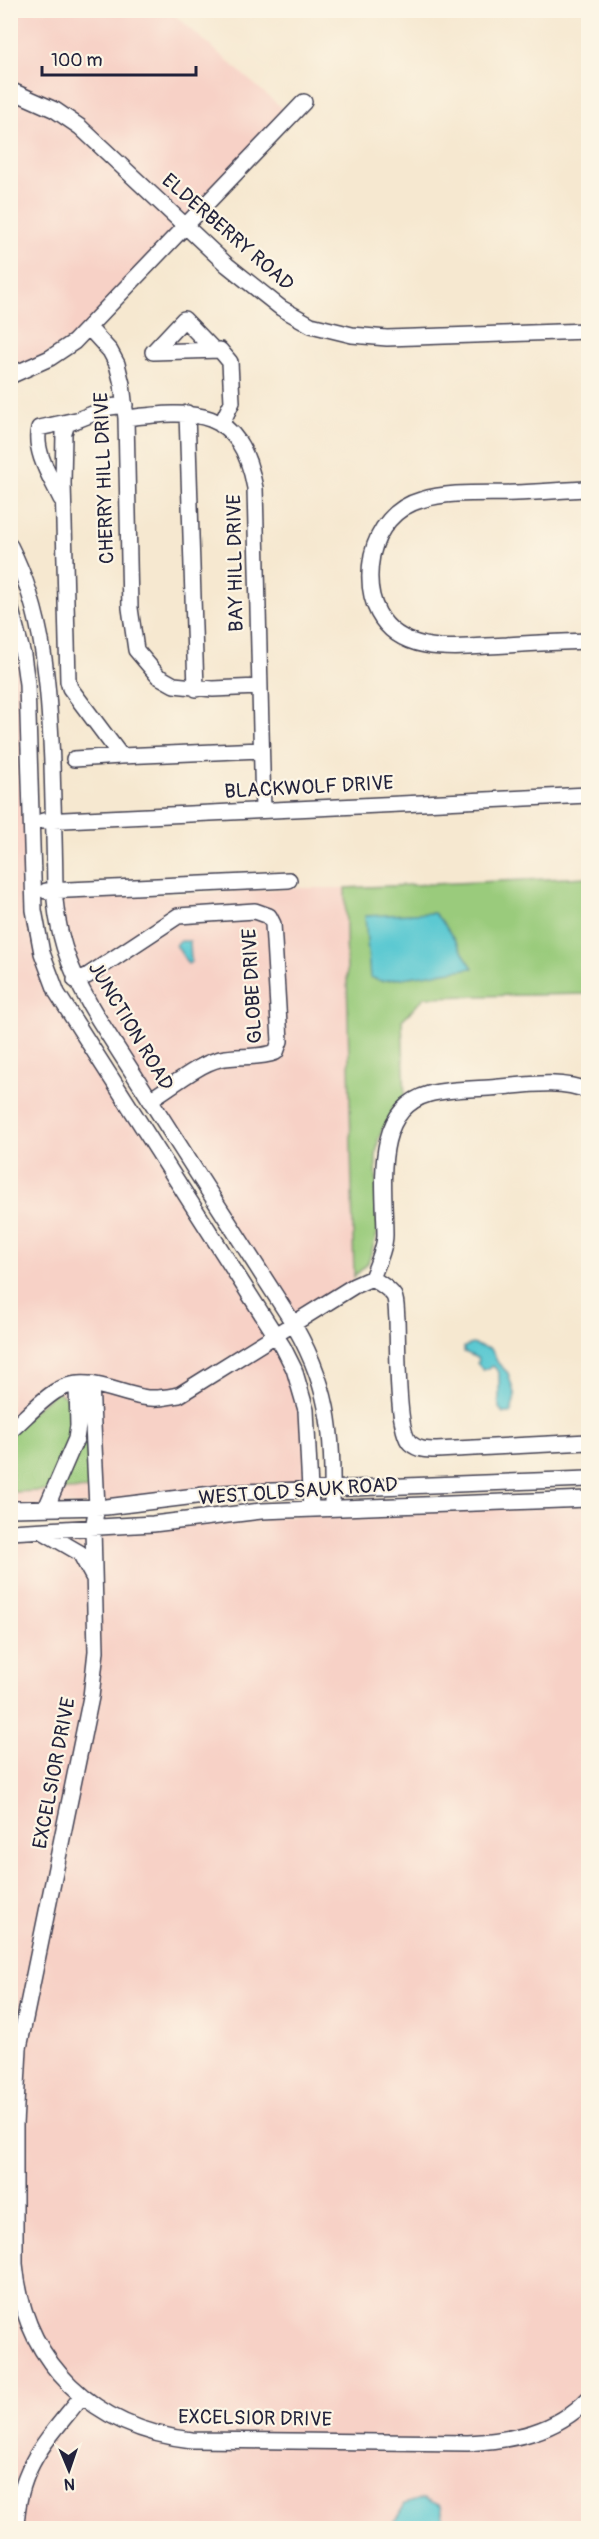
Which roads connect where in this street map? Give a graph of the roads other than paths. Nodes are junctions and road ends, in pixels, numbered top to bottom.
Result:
1 (10, 90) edge
2 (304, 102) dead end
3 (186, 225) junction
4 (89, 328) junction
5 (588, 331) edge
6 (213, 349) dead end
7 (10, 375) edge
8 (125, 411) junction
9 (187, 413) junction
10 (76, 420) junction
11 (221, 425) junction
12 (588, 489) edge
13 (64, 507) junction
14 (10, 546) edge
15 (10, 606) edge
16 (588, 641) edge
17 (259, 687) junction
18 (196, 689) junction
19 (261, 750) junction
20 (121, 756) junction
21 (74, 759) dead end
22 (588, 795) edge
23 (263, 810) junction
24 (53, 821) junction
25 (32, 822) junction
26 (289, 880) dead end
27 (55, 890) junction
28 (33, 891) junction
29 (75, 980) junction
30 (588, 1090) edge
31 (151, 1099) junction
32 (372, 1278) junction
33 (294, 1324) junction
34 (276, 1336) junction
35 (84, 1385) junction
36 (10, 1431) edge
37 (588, 1442) edge
38 (588, 1479) edge
39 (332, 1489) junction
40 (310, 1490) junction
41 (588, 1499) edge
42 (97, 1507) junction
43 (46, 1508) junction
44 (332, 1508) junction
45 (10, 1509) edge
46 (311, 1509) junction
47 (93, 1528) junction
48 (39, 1530) junction
49 (10, 1532) edge
50 (94, 1580) junction
51 (82, 2396) junction
52 (588, 2400) edge
53 (16, 2529) edge

1 - 3 street, ELDERBERRY ROAD
2 - 3 street
3 - 4 street
3 - 5 street, ELDERBERRY ROAD
4 - 7 street
4 - 8 street, CHERRY HILL DRIVE
6 - 11 street
8 - 9 street, BAY HILL DRIVE
8 - 10 street, BAY HILL DRIVE
8 - 18 street, CHERRY HILL DRIVE
9 - 11 street, BAY HILL DRIVE
9 - 18 street
10 - 13 street
10 - 13 street, BAY HILL DRIVE
11 - 17 street, BAY HILL DRIVE
12 - 16 street
13 - 20 street
14 - 24 street, JUNCTION ROAD
15 - 25 street
17 - 18 street
17 - 19 street, BAY HILL DRIVE
19 - 20 street
19 - 23 street, BAY HILL DRIVE
20 - 21 street
22 - 23 street, BLACKWOLF DRIVE
23 - 24 street, BLACKWOLF DRIVE
24 - 25 street, BLACKWOLF DRIVE
24 - 27 street, JUNCTION ROAD
25 - 28 street
26 - 27 street
27 - 28 street
27 - 29 street, JUNCTION ROAD
28 - 34 street
29 - 31 street, JUNCTION ROAD
29 - 31 street, GLOBE DRIVE
30 - 32 street
31 - 33 street, JUNCTION ROAD
32 - 33 street
32 - 37 street
33 - 34 street
33 - 39 street, JUNCTION ROAD
34 - 35 street
34 - 40 street
35 - 36 street
35 - 42 street, EXCELSIOR DRIVE
35 - 43 street
38 - 39 street, WEST OLD SAUK ROAD
39 - 40 street, WEST OLD SAUK ROAD
39 - 44 street, JUNCTION ROAD
40 - 42 street, WEST OLD SAUK ROAD
40 - 46 street
41 - 44 street, WEST OLD SAUK ROAD
42 - 43 street, WEST OLD SAUK ROAD
42 - 47 street, EXCELSIOR DRIVE
43 - 45 street, WEST OLD SAUK ROAD
44 - 46 street, WEST OLD SAUK ROAD
46 - 47 street, WEST OLD SAUK ROAD
47 - 48 street, WEST OLD SAUK ROAD
47 - 50 street, EXCELSIOR DRIVE
48 - 49 street, WEST OLD SAUK ROAD
48 - 50 street
50 - 51 street, EXCELSIOR DRIVE
51 - 52 street, EXCELSIOR DRIVE
51 - 53 street

